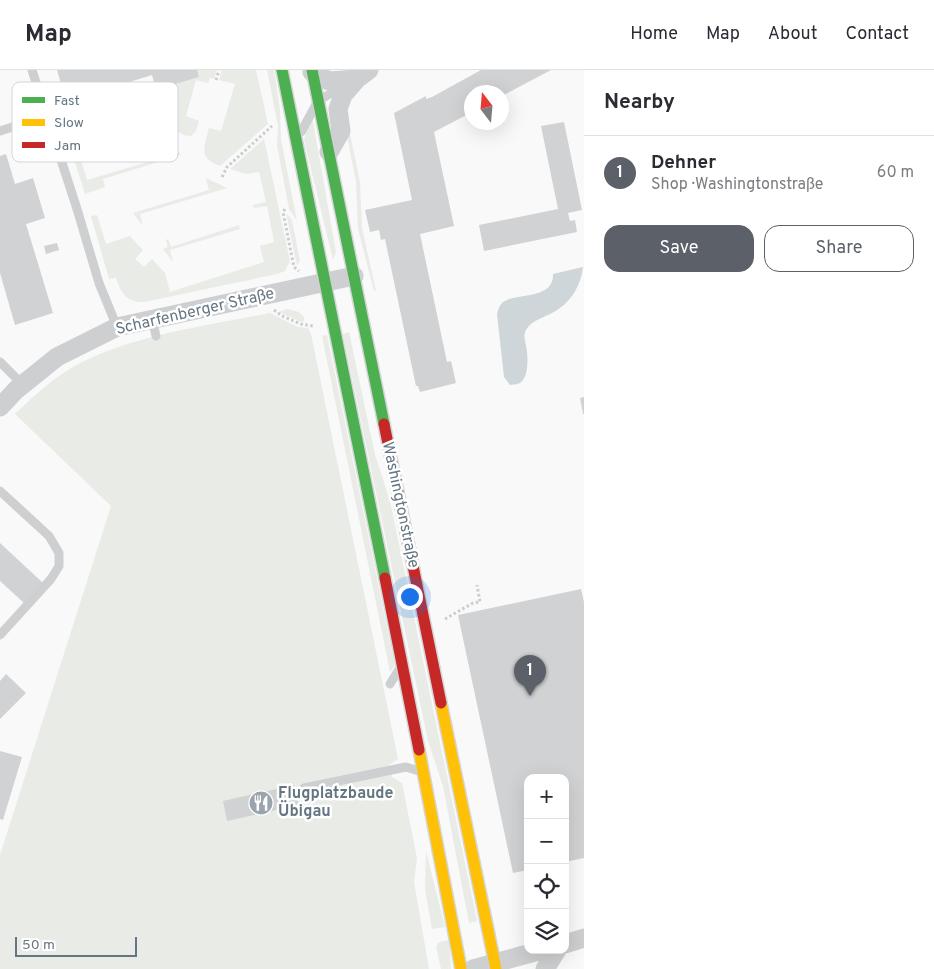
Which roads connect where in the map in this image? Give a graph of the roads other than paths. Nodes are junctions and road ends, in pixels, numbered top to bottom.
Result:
1 (32, 70) edge
2 (282, 70) edge
3 (312, 71) edge
4 (363, 74) edge
5 (36, 82) edge
6 (318, 101) junction
7 (12, 127) edge
8 (0, 131) edge
9 (296, 141) junction
10 (329, 152) junction
11 (62, 162) edge
12 (354, 276) junction
13 (325, 283) junction
14 (117, 327) junction
15 (0, 362) edge
16 (23, 385) junction
17 (0, 406) edge
18 (0, 491) edge
19 (0, 634) edge
20 (403, 665) junction
21 (390, 684) dead end
22 (423, 772) junction
23 (304, 788) dead end
24 (584, 938) edge
25 (569, 943) edge
26 (530, 954) edge
27 (554, 954) edge
28 (495, 966) edge
29 (461, 969) edge
30 (473, 969) edge
31 (544, 969) edge

1 - 5 lane
2 - 9 main road, Washingtonstraße
3 - 4 street
3 - 6 main road, Washingtonstraße
4 - 6 lane
4 - 10 street
6 - 9 lane
6 - 10 main road, Washingtonstraße
7 - 8 lane
9 - 13 main road, Washingtonstraße
10 - 12 main road, Washingtonstraße
11 - 14 lane
12 - 13 street, Scharfenberger Straße
12 - 28 main road, Washingtonstraße
13 - 14 street, Scharfenberger Straße
13 - 20 main road, Washingtonstraße
14 - 16 street, Scharfenberger Straße
15 - 16 lane
16 - 17 street, Scharfenberger Straße
18 - 19 lane
20 - 21 lane
20 - 22 main road, Washingtonstraße
22 - 23 lane
22 - 29 main road, Washingtonstraße
24 - 25 street
26 - 28 street
27 - 31 street
28 - 30 street

